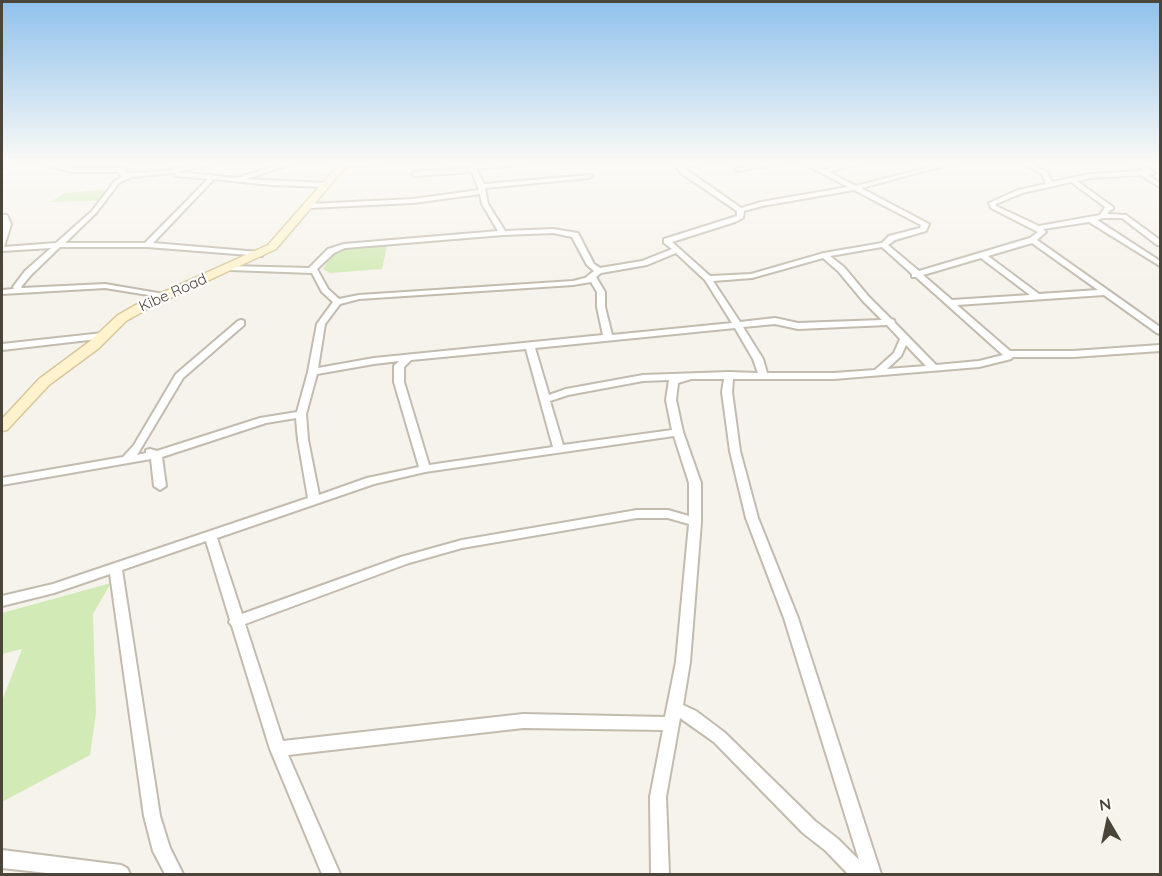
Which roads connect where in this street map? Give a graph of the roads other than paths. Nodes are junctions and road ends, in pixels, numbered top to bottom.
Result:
1 (100, 204) edge
2 (187, 204) edge
3 (353, 204) edge
4 (486, 204) edge
5 (731, 204) edge
6 (764, 204) edge
7 (890, 204) edge
8 (992, 204) edge
9 (1104, 204) edge
10 (309, 206) joint
11 (740, 210) junction
12 (5, 216) dead end
13 (1102, 216) junction
14 (1091, 220) junction
15 (1038, 228) junction
16 (503, 232) junction
17 (1033, 240) junction
18 (1161, 243) edge
19 (60, 245) junction
20 (147, 245) junction
21 (884, 245) junction
22 (2, 247) edge
23 (677, 250) junction
24 (259, 254) junction
25 (824, 255) junction
26 (982, 255) junction
27 (1161, 264) edge
28 (230, 268) junction
29 (311, 271) junction
30 (600, 271) junction
31 (915, 275) junction
32 (592, 277) junction
33 (708, 279) junction
34 (18, 289) junction
35 (2, 292) edge
36 (1106, 292) junction
37 (164, 296) junction
38 (1039, 298) junction
39 (337, 302) junction
40 (949, 303) junction
41 (891, 322) junction
42 (241, 323) dead end
43 (739, 326) junction
44 (1161, 332) edge
45 (103, 336) junction
46 (608, 337) junction
47 (905, 338) junction
48 (2, 347) edge
49 (530, 347) junction
50 (1161, 348) edge
51 (1161, 353) edge
52 (1008, 354) junction
53 (1117, 355) dead end
54 (408, 358) junction
55 (934, 368) junction
56 (313, 372) junction
57 (878, 372) junction
58 (729, 375) junction
59 (763, 375) junction
60 (681, 377) junction
61 (544, 400) junction
62 (302, 410) junction
63 (2, 427) edge
64 (678, 432) junction
65 (138, 446) junction
66 (559, 449) junction
67 (156, 455) junction
68 (126, 461) junction
69 (425, 469) junction
70 (2, 481) edge
71 (160, 486) dead end
72 (314, 500) junction
73 (695, 522) junction
74 (210, 536) junction
75 (115, 568) junction
76 (2, 601) edge
77 (236, 622) junction
78 (674, 716) junction
79 (278, 749) junction
80 (2, 859) edge
81 (121, 874) edge
82 (174, 874) edge
83 (331, 874) edge
84 (660, 874) edge
85 (860, 874) edge
86 (872, 874) edge

1 - 19 street
2 - 20 street
3 - 10 street
4 - 16 street
5 - 11 street
6 - 11 street
7 - 21 street
8 - 15 street
9 - 13 street
10 - 24 street, Kibe Road
11 - 23 street
12 - 22 street
13 - 14 street
13 - 18 street
14 - 15 street
14 - 27 street
15 - 17 street
16 - 29 street
16 - 30 street
17 - 26 street
17 - 36 street
19 - 20 street
19 - 22 street
19 - 34 street
20 - 24 street
21 - 25 street
21 - 31 street
23 - 30 street
23 - 33 street
24 - 28 street, Kibe Road
25 - 33 street
25 - 41 street
26 - 31 street
26 - 38 street
28 - 29 street
28 - 37 street, Kibe Road
29 - 39 street
30 - 32 street
31 - 40 street
32 - 39 street
32 - 46 street
33 - 43 street
34 - 35 street
34 - 37 street
36 - 38 street
36 - 44 street
37 - 45 street, Kibe Road
38 - 40 street
39 - 56 street
40 - 52 street
41 - 43 street
41 - 47 street
42 - 65 street
43 - 46 street
43 - 59 street
45 - 48 street
45 - 63 street, Kibe Road
46 - 49 street
47 - 55 street
47 - 57 street
49 - 54 street
49 - 61 street
50 - 52 street
51 - 53 street
52 - 55 street
54 - 56 street
54 - 69 street
55 - 57 street
56 - 62 street
57 - 59 street
58 - 59 street
58 - 60 street
58 - 86 street
60 - 61 street
60 - 64 street
61 - 66 street
62 - 67 street
62 - 72 street
64 - 66 street
64 - 73 street
65 - 67 street
65 - 68 street
66 - 69 street
67 - 68 street
67 - 71 street
68 - 70 street
69 - 72 street
72 - 74 street
73 - 77 street
73 - 78 street
74 - 75 street
74 - 77 street
75 - 76 street
75 - 82 street
77 - 79 street
78 - 79 street
78 - 84 street
78 - 85 street
79 - 83 street
80 - 81 street

